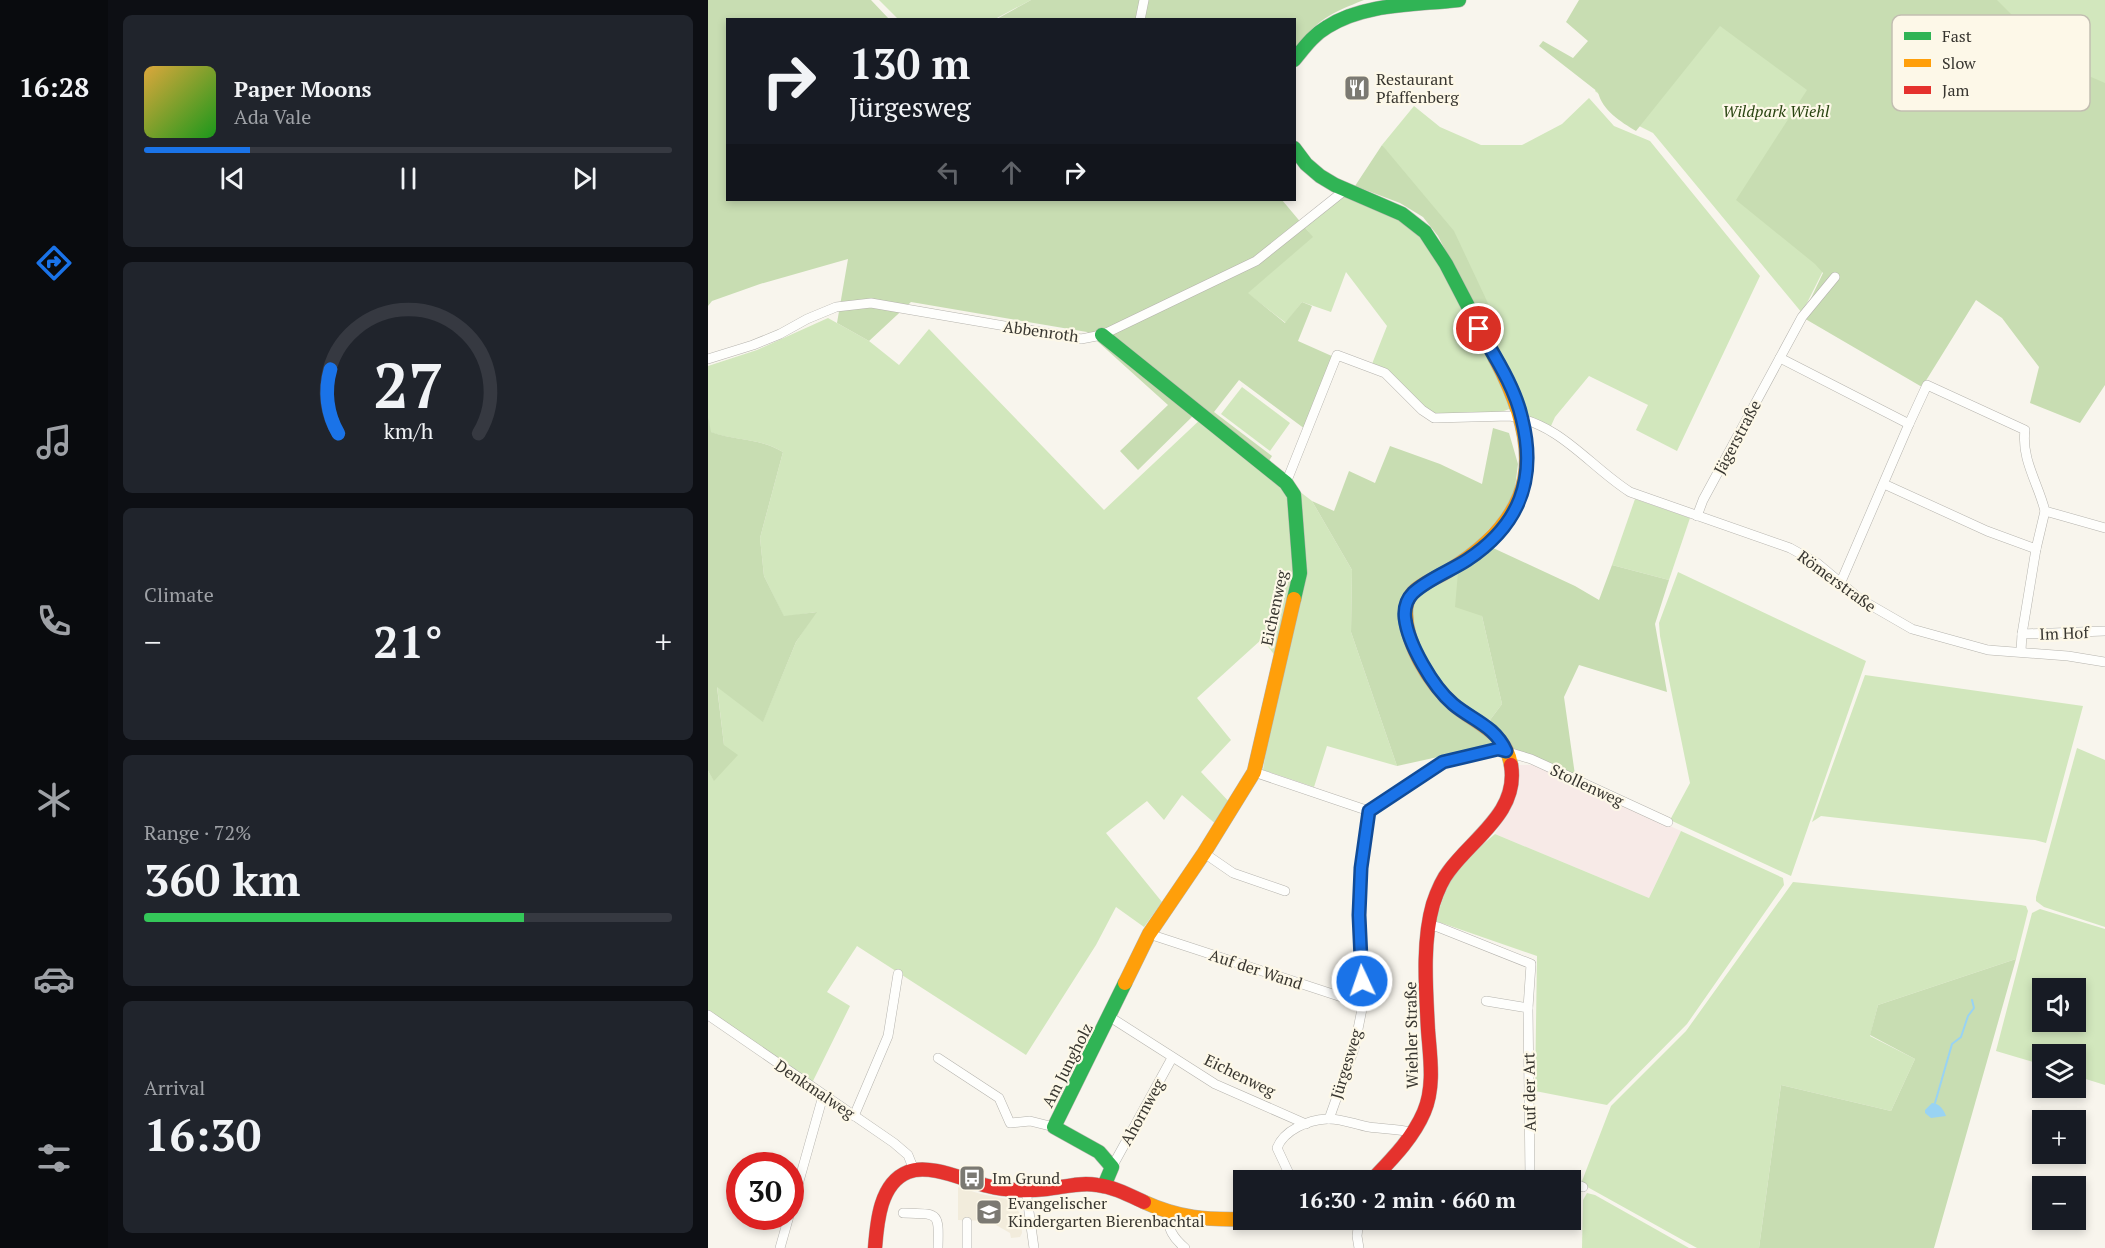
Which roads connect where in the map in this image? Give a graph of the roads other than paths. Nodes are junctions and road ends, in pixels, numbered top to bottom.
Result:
1 (1144, 0) edge
2 (1459, 0) edge
3 (1140, 18) edge
4 (1296, 57) edge
5 (1296, 151) edge
6 (1345, 190) junction
7 (1835, 277) dead end
8 (1102, 335) junction
9 (708, 358) edge
10 (1780, 358) junction
11 (1522, 418) junction
12 (1909, 424) junction
13 (1286, 483) junction
14 (1884, 484) junction
15 (2045, 511) junction
16 (1697, 516) junction
17 (2105, 528) edge
18 (2036, 549) junction
19 (1840, 584) junction
20 (2105, 631) edge
21 (2022, 634) junction
22 (2021, 651) junction
23 (2105, 662) edge
24 (1506, 751) junction
25 (1254, 772) junction
26 (1369, 811) junction
27 (1668, 822) dead end
28 (1204, 853) junction
29 (1285, 891) dead end
30 (1428, 925) junction
31 (1149, 934) junction
32 (898, 974) dead end
33 (1486, 1001) dead end
34 (1363, 1004) junction
35 (1528, 1008) junction
36 (708, 1016) edge
37 (1110, 1017) junction
38 (938, 1058) dead end
39 (1172, 1058) junction
40 (823, 1096) junction
41 (854, 1116) junction
42 (1329, 1119) junction
43 (1306, 1124) junction
44 (1054, 1127) junction
45 (1412, 1132) junction
46 (804, 1165) edge
47 (1112, 1167) junction
48 (914, 1170) junction
49 (1287, 1170) edge
50 (1381, 1170) edge
51 (1530, 1170) edge
52 (1104, 1186) junction
53 (1026, 1190) junction
54 (903, 1213) dead end
55 (1168, 1213) junction
56 (1233, 1219) edge
57 (966, 1222) dead end
58 (785, 1230) edge
59 (1358, 1230) edge
60 (780, 1248) edge
61 (875, 1248) edge
62 (938, 1248) edge
63 (967, 1248) edge
64 (1034, 1248) edge
65 (1185, 1248) edge
66 (1359, 1248) edge

1 - 3 street
2 - 4 main road
5 - 6 main road
6 - 8 street, Abbenroth
6 - 11 main road
7 - 10 street, Jägerstraße
8 - 9 street, Abbenroth
8 - 13 main road
10 - 12 street
10 - 16 street, Jägerstraße
11 - 13 street, Römerstraße
11 - 16 street, Römerstraße
11 - 24 main road
12 - 14 street
12 - 15 street
13 - 25 main road, Eichenweg
14 - 18 street
14 - 19 street
15 - 17 street
15 - 18 street
16 - 19 street, Römerstraße
18 - 21 street
19 - 22 street, Römerstraße
20 - 21 street, Im Hof
21 - 22 street
22 - 23 street, Römerstraße
24 - 26 street
24 - 27 street, Stollenweg
24 - 30 main road, Wiehler Straße
25 - 26 street
25 - 28 main road, Eichenweg
26 - 34 street, Jürgesweg
28 - 29 street
28 - 31 main road, Eichenweg
30 - 35 street, Auf der Art
30 - 45 main road, Wiehler Straße
31 - 34 street, Auf der Wand
31 - 37 main road, Eichenweg
32 - 41 street
33 - 35 street
34 - 42 street, Jürgesweg
35 - 51 street, Auf der Art
36 - 40 street, Denkmalweg
37 - 39 street, Eichenweg
37 - 44 main road, Am Jungholz
38 - 44 street, Am Jungholz
39 - 43 street, Eichenweg
39 - 47 street, Ahornweg
40 - 41 street, Denkmalweg
40 - 46 street
41 - 48 street, Denkmalweg
42 - 43 street
42 - 45 street
43 - 49 street
44 - 47 main road, Am Jungholz
45 - 50 main road, Wiehler Straße
47 - 52 main road
48 - 53 main road
48 - 61 main road
52 - 53 main road
52 - 55 main road
53 - 64 street
54 - 62 street
55 - 56 main road
55 - 65 street
57 - 63 street
58 - 60 street
59 - 66 street

